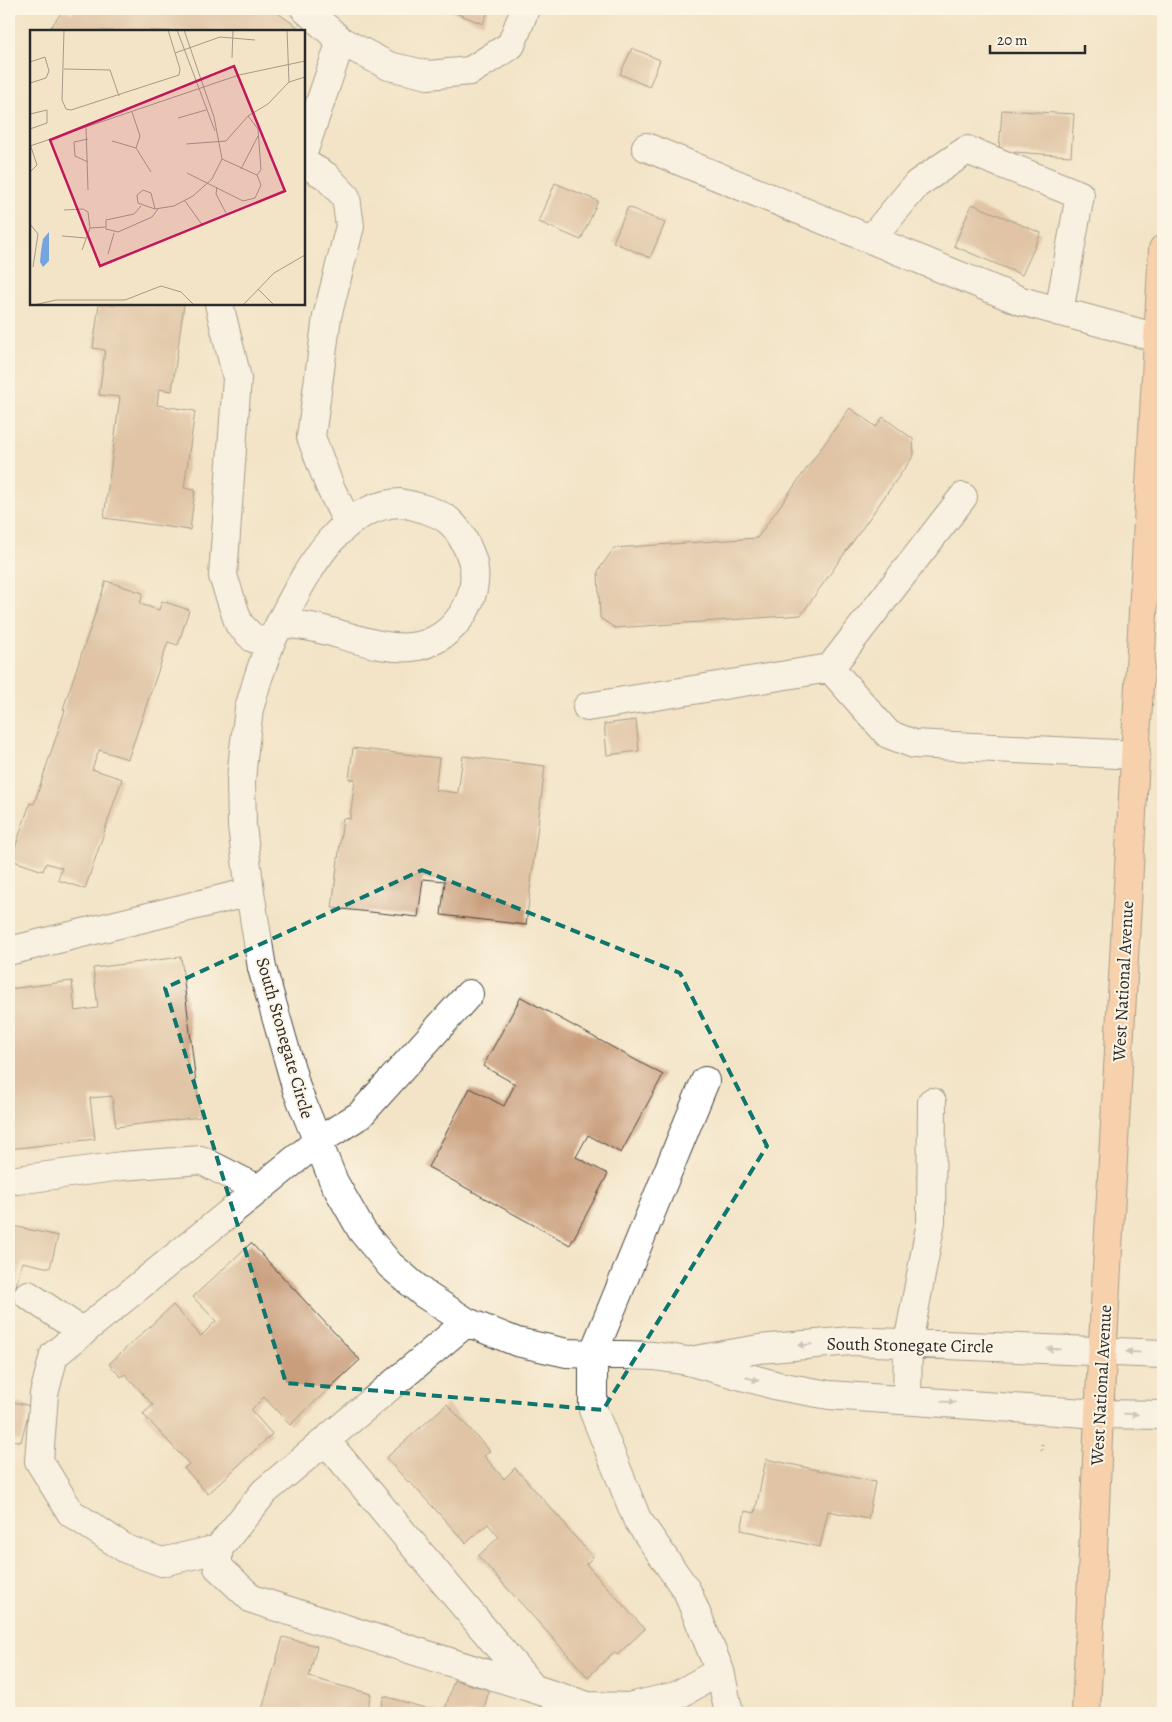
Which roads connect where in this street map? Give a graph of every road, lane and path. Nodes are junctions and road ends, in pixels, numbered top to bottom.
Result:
1 (305, 9) edge
2 (525, 9) edge
3 (341, 41) junction
4 (305, 147) edge
5 (646, 147) dead end
6 (305, 164) edge
7 (871, 239) junction
8 (1163, 249) edge
9 (219, 305) edge
10 (1060, 312) junction
11 (1158, 338) junction
12 (964, 497) dead end
13 (348, 523) junction
14 (275, 634) junction
15 (830, 668) junction
16 (587, 707) dead end
17 (1136, 755) junction
18 (250, 892) junction
19 (9, 951) edge
20 (469, 994) dead end
21 (705, 1081) dead end
22 (932, 1102) dead end
23 (318, 1142) junction
24 (17, 1180) dead end
25 (258, 1189) junction
26 (28, 1295) dead end
27 (467, 1322) junction
28 (83, 1332) junction
29 (908, 1344) junction
30 (1103, 1350) junction
31 (594, 1354) junction
32 (1163, 1354) edge
33 (688, 1361) junction
34 (907, 1400) junction
35 (1099, 1414) junction
36 (1163, 1415) edge
37 (326, 1440) junction
38 (218, 1549) junction
39 (720, 1671) junction
40 (533, 1688) junction
41 (729, 1713) edge
42 (1086, 1713) edge

1 - 3 street
2 - 3 street
3 - 4 street
5 - 7 street
6 - 13 street
7 - 10 street
7 - 10 street
8 - 11 main road, West National Avenue
9 - 14 street
10 - 11 street
11 - 17 main road, West National Avenue
12 - 15 street
13 - 14 street, South Stonegate Circle
13 - 14 street, South Stonegate Circle
14 - 18 street, South Stonegate Circle
15 - 16 street
15 - 17 street
17 - 30 main road, West National Avenue
18 - 19 street
18 - 23 street, South Stonegate Circle
20 - 23 street
21 - 31 street
22 - 29 street
23 - 25 street
23 - 27 street, South Stonegate Circle
24 - 25 street
25 - 28 street
26 - 28 street
27 - 31 street, South Stonegate Circle
27 - 37 street
28 - 38 street
30 -> 29 street, South Stonegate Circle
29 -> 33 street, South Stonegate Circle
29 - 34 street
32 -> 30 street, South Stonegate Circle
30 - 35 main road, West National Avenue
31 - 33 street, South Stonegate Circle
31 - 39 street
33 -> 34 street, South Stonegate Circle
34 -> 35 street, South Stonegate Circle
35 -> 36 street, South Stonegate Circle
35 - 42 main road, West National Avenue
37 - 38 street
37 - 40 street
38 - 40 street
39 - 40 street
39 - 41 street

